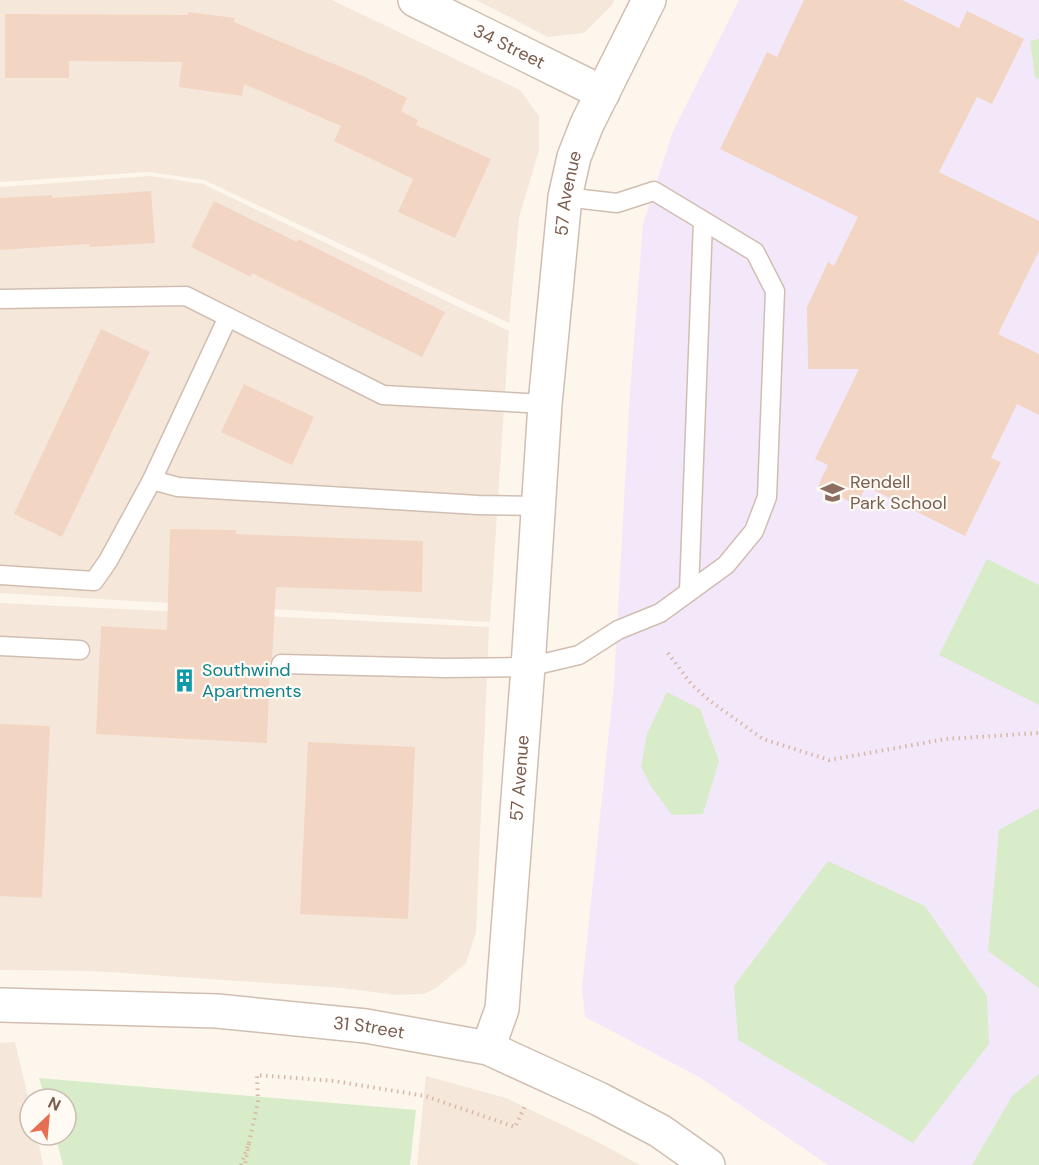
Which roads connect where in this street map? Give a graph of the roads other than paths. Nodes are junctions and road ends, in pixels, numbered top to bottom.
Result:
1 (415, 0) edge
2 (649, 0) edge
3 (603, 93) junction
4 (565, 197) junction
5 (703, 221) junction
6 (0, 298) edge
7 (228, 317) junction
8 (545, 404) junction
9 (152, 480) junction
10 (539, 506) junction
11 (0, 575) edge
12 (688, 592) junction
13 (0, 646) edge
14 (80, 650) dead end
15 (281, 664) dead end
16 (528, 667) junction
17 (0, 1005) edge
18 (488, 1048) junction
19 (708, 1165) edge

1 - 3 street, 34 Street
2 - 3 street, 57 Avenue
3 - 4 street, 57 Avenue
4 - 5 lane
4 - 8 street, 57 Avenue
5 - 12 lane
5 - 12 lane
6 - 7 lane
7 - 8 lane
7 - 9 lane
8 - 10 street, 57 Avenue
9 - 10 lane
9 - 11 lane
10 - 16 street, 57 Avenue
12 - 16 lane
13 - 14 lane
15 - 16 lane
16 - 18 street, 57 Avenue
17 - 18 street, 31 Street
18 - 19 street, 31 Street

